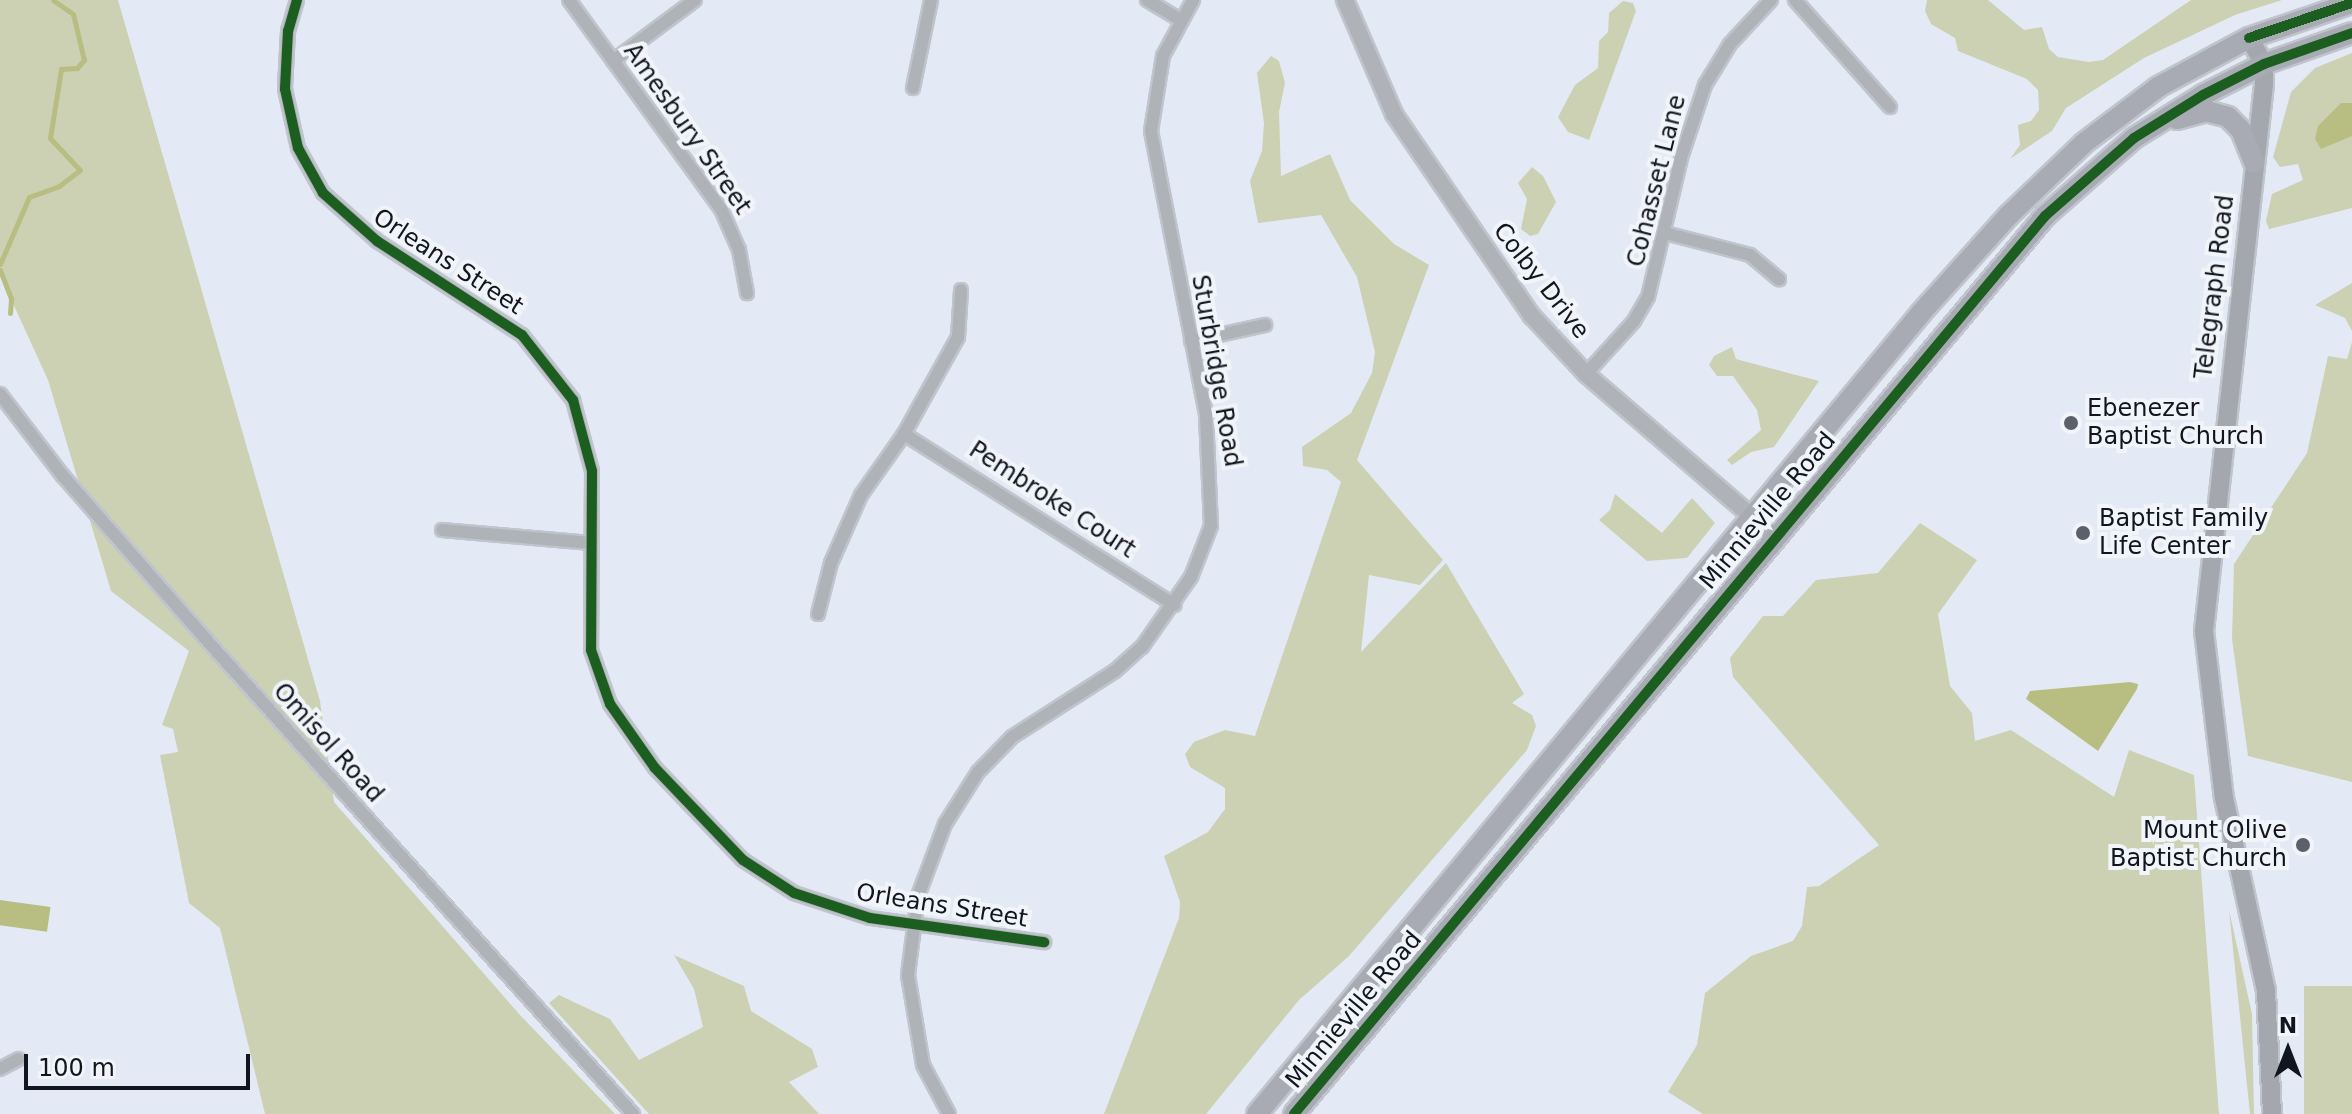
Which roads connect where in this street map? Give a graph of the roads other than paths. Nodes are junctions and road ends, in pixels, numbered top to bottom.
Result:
1 (297, 0) edge
2 (569, 0) edge
3 (695, 0) edge
4 (931, 0) edge
5 (1147, 0) edge
6 (1193, 0) edge
7 (1345, 0) edge
8 (1771, 0) edge
9 (1795, 0) edge
10 (2352, 3) edge
11 (2352, 16) edge
12 (1180, 20) junction
13 (2352, 33) edge
14 (2249, 38) junction
15 (613, 61) junction
16 (2264, 64) junction
17 (913, 88) dead end
18 (1890, 107) dead end
19 (2154, 125) junction
20 (2254, 162) junction
21 (1665, 233) junction
22 (1779, 279) dead end
23 (961, 290) dead end
24 (747, 293) dead end
25 (1265, 325) dead end
26 (1191, 341) junction
27 (1586, 374) junction
28 (0, 394) edge
29 (904, 434) junction
30 (1754, 519) junction
31 (442, 530) dead end
32 (1773, 535) junction
33 (590, 543) junction
34 (1175, 605) junction
35 (818, 614) dead end
36 (912, 926) junction
37 (1044, 942) dead end
38 (19, 1059) dead end
39 (0, 1069) edge
40 (633, 1114) edge
41 (949, 1114) edge
42 (1257, 1114) edge
43 (1294, 1114) edge
44 (2272, 1114) edge

1 - 33 street, Orleans Street
2 - 15 street, Amesbury Street
3 - 15 street
4 - 17 street
5 - 12 street
6 - 12 street, Sturbridge Road
7 - 27 street, Colby Drive
8 - 21 street, Cohasset Lane
9 - 18 street
10 - 14 main road, Minnieville Road
11 - 16 main road
12 - 26 street, Sturbridge Road
13 - 16 main road, Minnieville Road
14 - 16 main road
14 - 30 main road, Minnieville Road
15 - 24 street, Amesbury Street
16 - 19 main road, Minnieville Road
16 - 20 main road, Telegraph Road
19 - 20 main road
19 - 32 main road, Minnieville Road
20 - 44 main road, Telegraph Road
21 - 22 street
21 - 27 street, Cohasset Lane
23 - 29 street
25 - 26 street
26 - 34 street, Sturbridge Road
27 - 30 street, Colby Drive
28 - 40 street, Omisol Road
29 - 34 street, Pembroke Court
29 - 35 street
30 - 32 street, Colby Drive
30 - 42 main road, Minnieville Road
31 - 33 street
32 - 43 main road, Minnieville Road
33 - 36 street, Orleans Street
34 - 36 street, Sturbridge Road
36 - 37 street, Orleans Street
36 - 41 street, Sturbridge Road
38 - 39 street

